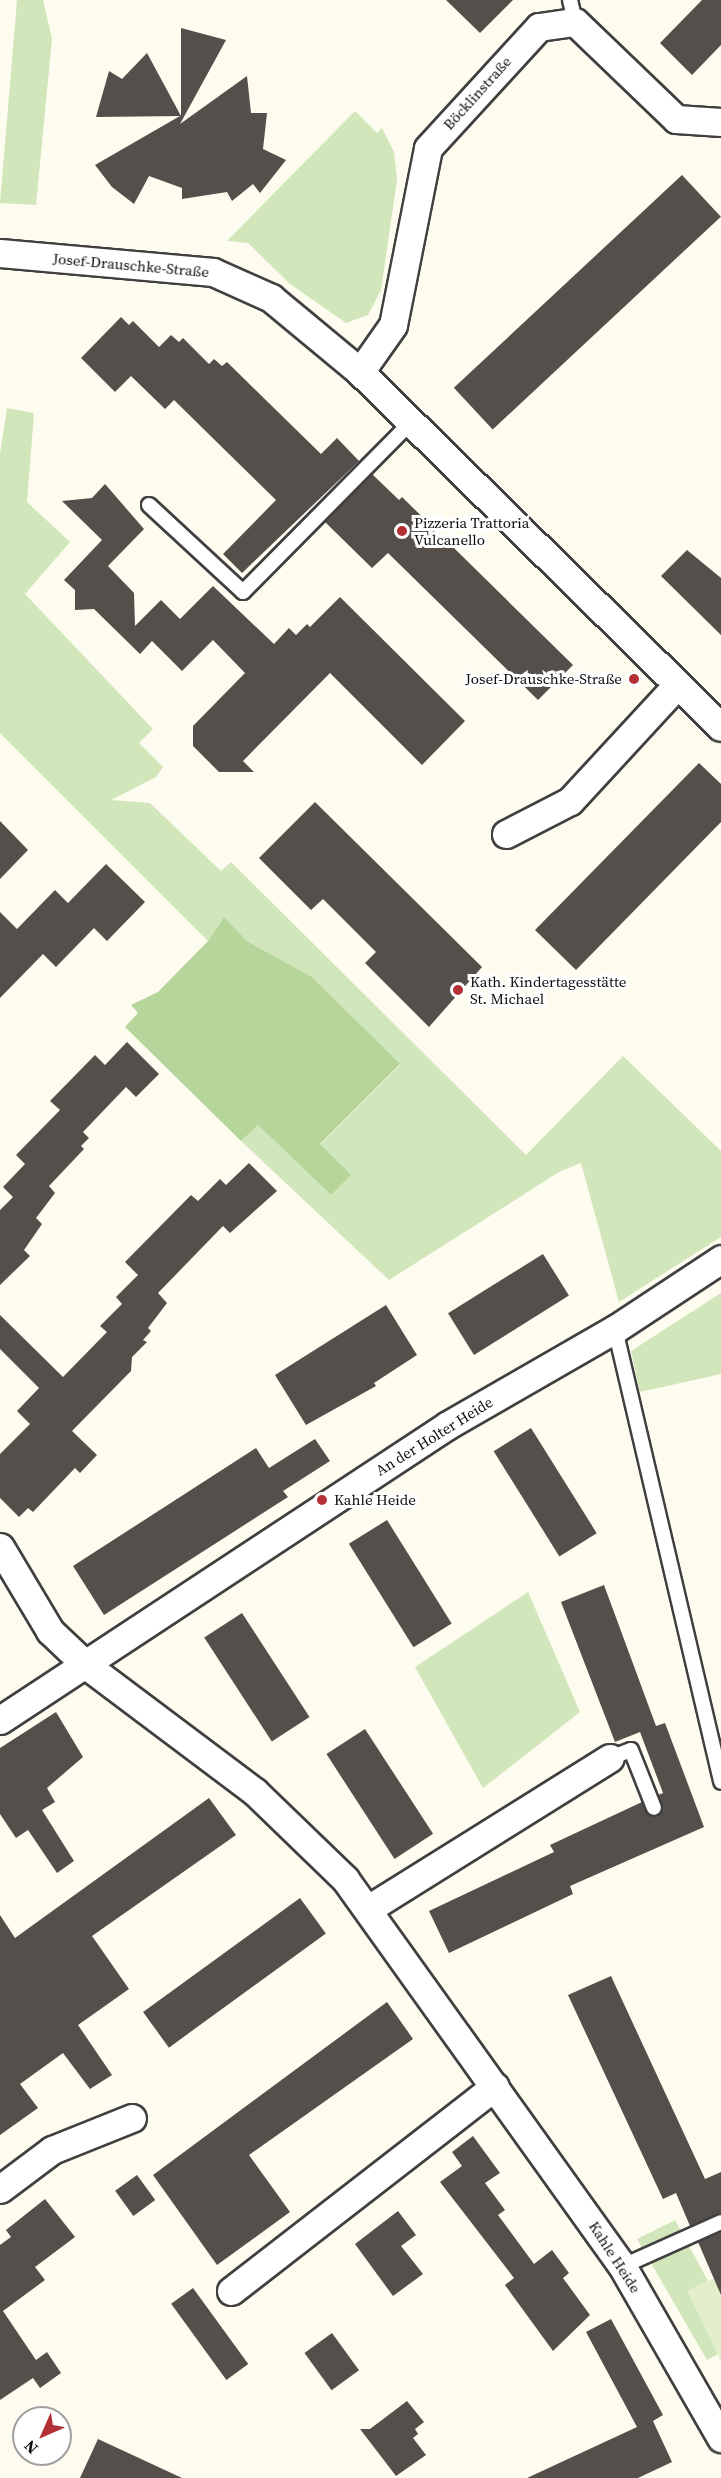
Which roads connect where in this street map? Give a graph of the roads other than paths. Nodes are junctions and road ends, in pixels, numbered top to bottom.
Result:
1 (573, 11) edge
2 (721, 122) edge
3 (0, 253) edge
4 (360, 372) junction
5 (411, 422) junction
6 (149, 505) dead end
7 (677, 685) junction
8 (721, 728) edge
9 (506, 834) dead end
10 (721, 1259) edge
11 (615, 1329) junction
12 (0, 1547) edge
13 (86, 1665) junction
14 (0, 1720) edge
15 (610, 1758) joint
16 (721, 1782) edge
17 (654, 1808) dead end
18 (368, 1909) junction
19 (495, 2086) junction
20 (132, 2118) dead end
21 (0, 2189) edge
22 (721, 2222) edge
23 (623, 2266) junction
24 (231, 2291) dead end
25 (721, 2438) edge

1 - 2 street, Böcklinstraße
1 - 4 street, Böcklinstraße
3 - 4 street, Josef-Drauschke-Straße
4 - 5 street, Josef-Drauschke-Straße
5 - 6 lane
5 - 7 street, Josef-Drauschke-Straße
7 - 8 street, Josef-Drauschke-Straße
7 - 9 street
10 - 11 street, An der Holter Heide
11 - 13 street, An der Holter Heide
11 - 16 lane
12 - 13 street, Kahle Heide
13 - 14 street, An der Holter Heide
13 - 18 street, Kahle Heide
15 - 17 lane
15 - 18 street
18 - 19 street, Kahle Heide
19 - 23 street, Kahle Heide
19 - 24 street
20 - 21 street
22 - 23 lane
23 - 25 street, Kahle Heide

